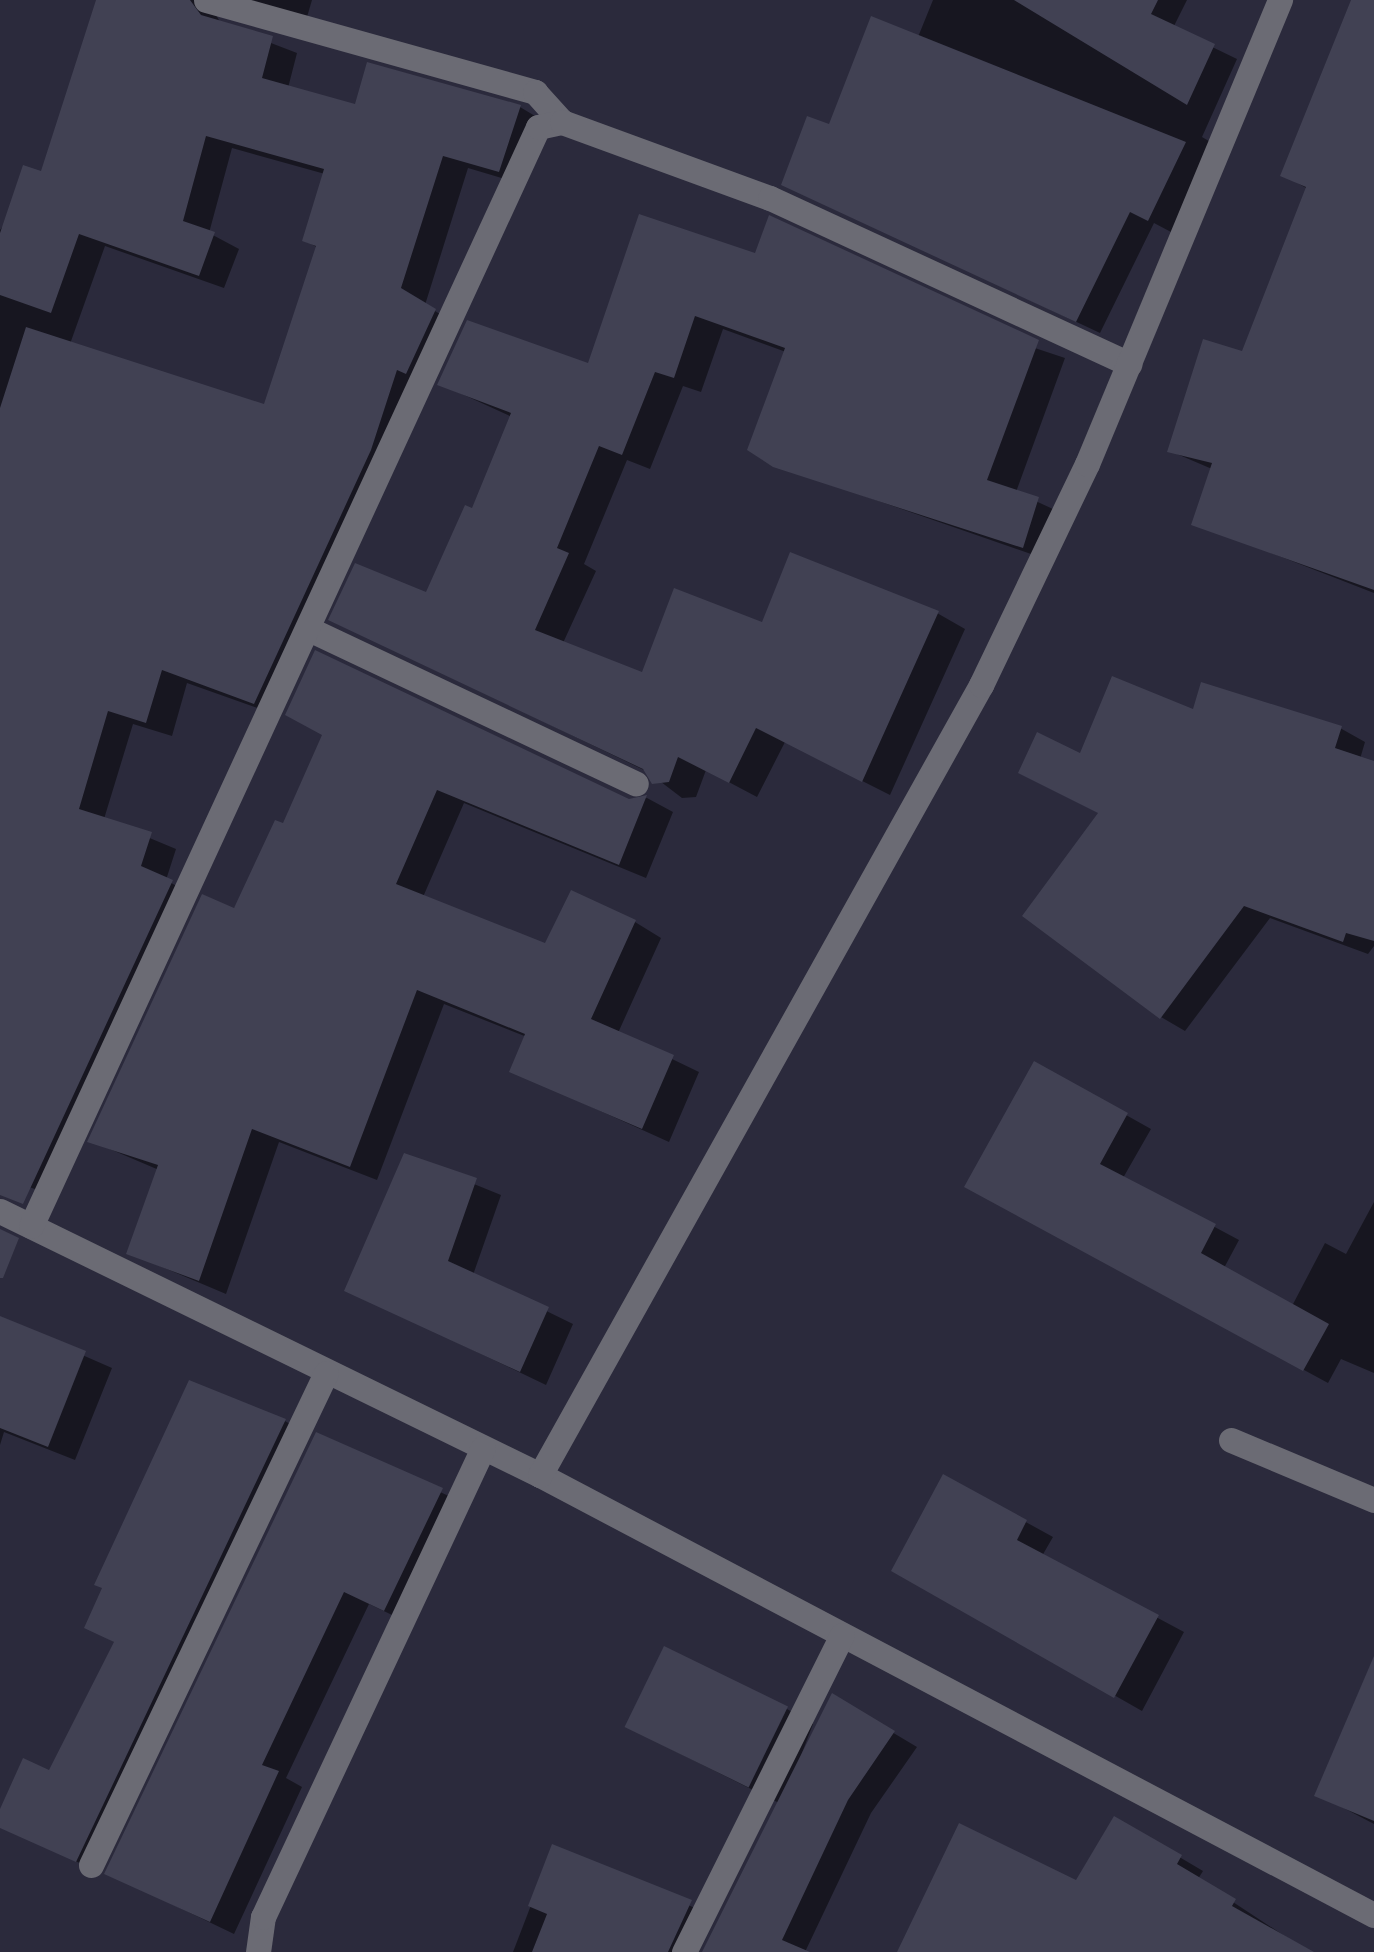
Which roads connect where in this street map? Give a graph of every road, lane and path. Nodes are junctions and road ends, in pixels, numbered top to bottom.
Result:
1 (206, 0) edge
2 (1280, 0) edge
3 (562, 122) junction
4 (1129, 364) junction
5 (313, 630) junction
6 (636, 784) dead end
7 (0, 1211) edge
8 (30, 1226) junction
9 (326, 1372) junction
10 (1230, 1440) dead end
11 (483, 1448) junction
12 (540, 1475) junction
13 (1374, 1500) edge
14 (842, 1635) junction
15 (91, 1865) dead end
16 (1374, 1915) edge
17 (258, 1952) edge
18 (684, 1952) edge

1 - 3 street
2 - 4 street
3 - 4 street
3 - 5 street
4 - 12 street
5 - 6 street
5 - 8 street
7 - 8 street
8 - 9 street
9 - 11 street
9 - 15 street
10 - 13 street
11 - 12 street
11 - 17 street
12 - 14 street
14 - 16 street
14 - 18 street

